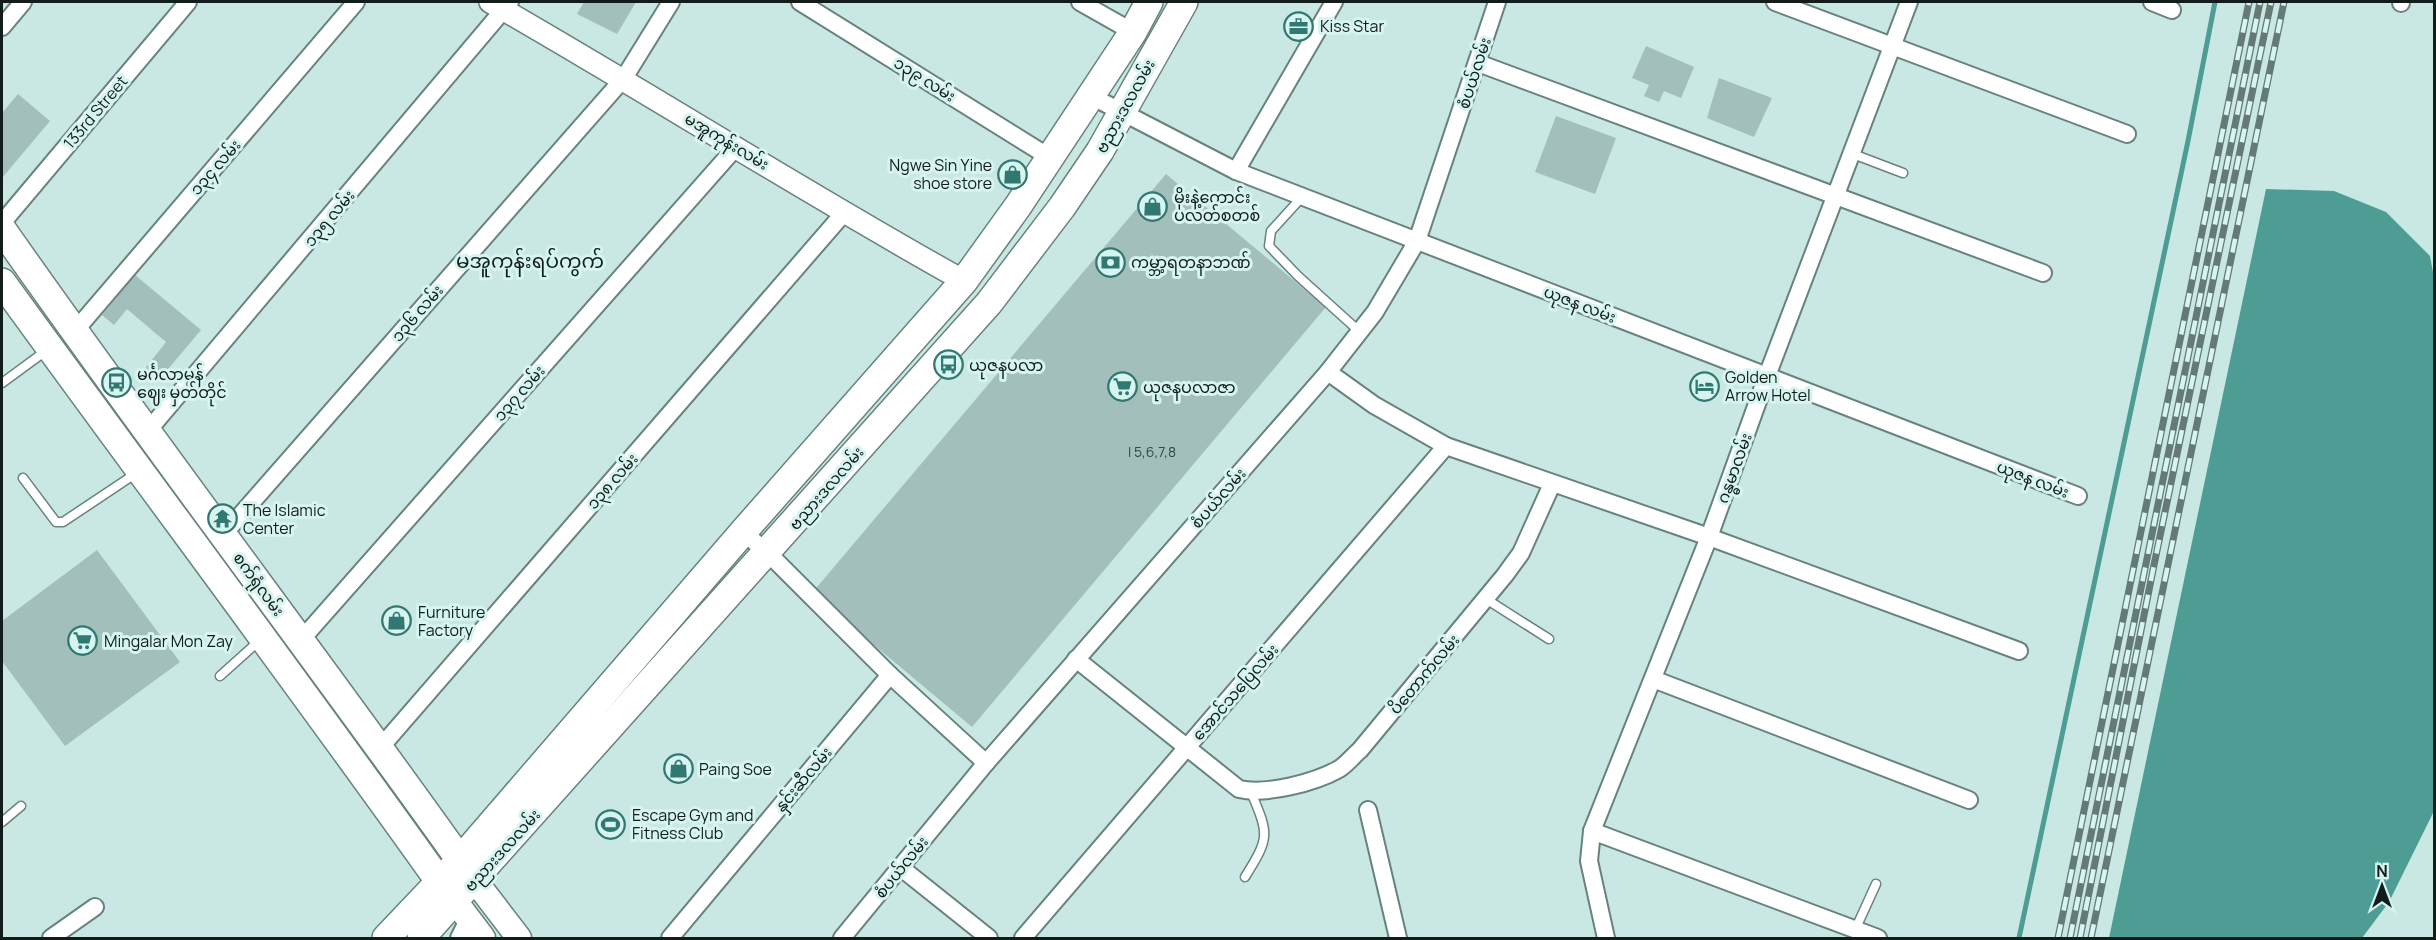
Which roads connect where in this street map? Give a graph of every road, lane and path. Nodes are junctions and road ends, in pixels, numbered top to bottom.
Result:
1 (22, 2) edge
2 (188, 2) edge
3 (356, 2) edge
4 (671, 2) edge
5 (800, 2) edge
6 (1080, 2) edge
7 (1149, 2) edge
8 (1184, 2) edge
9 (1334, 2) edge
10 (1497, 2) edge
11 (1775, 2) edge
12 (1910, 2) edge
13 (2152, 2) edge
14 (502, 4) edge
15 (2172, 10) dead end
16 (2, 27) edge
17 (1133, 32) junction
18 (1893, 46) junction
19 (1478, 63) junction
20 (624, 78) junction
21 (1089, 95) junction
22 (1120, 113) junction
23 (2127, 134) dead end
24 (737, 146) junction
25 (1853, 154) junction
26 (1049, 157) junction
27 (1236, 171) junction
28 (1903, 173) dead end
29 (1838, 195) junction
30 (1302, 197) junction
31 (843, 214) junction
32 (2, 223) edge
33 (2, 229) edge
34 (1417, 241) junction
35 (2043, 273) dead end
36 (964, 281) junction
37 (2, 282) edge
38 (74, 332) junction
39 (1360, 332) junction
40 (49, 348) junction
41 (1328, 372) junction
42 (1767, 376) junction
43 (2, 383) edge
44 (146, 433) junction
45 (1446, 446) junction
46 (138, 471) junction
47 (23, 478) dead end
48 (1552, 484) junction
49 (2078, 496) dead end
50 (743, 532) junction
51 (223, 535) junction
52 (1709, 537) junction
53 (768, 553) junction
54 (1486, 599) junction
55 (262, 637) junction
56 (1549, 639) dead end
57 (301, 640) junction
58 (2019, 651) dead end
59 (1076, 659) junction
60 (890, 675) junction
61 (220, 676) dead end
62 (1653, 679) junction
63 (380, 748) junction
64 (1186, 748) junction
65 (986, 763) junction
66 (1245, 790) junction
67 (1970, 800) dead end
68 (21, 806) dead end
69 (1368, 810) dead end
70 (2, 822) edge
71 (1592, 831) junction
72 (900, 867) junction
73 (468, 870) junction
74 (1245, 877) dead end
75 (440, 881) junction
76 (1876, 884) dead end
77 (95, 907) dead end
78 (466, 925) edge
79 (1855, 930) junction
80 (51, 939) edge
81 (386, 939) edge
82 (421, 939) edge
83 (519, 939) edge
84 (670, 939) edge
85 (842, 939) edge
86 (989, 939) edge
87 (1023, 939) edge
88 (1398, 939) edge
89 (1606, 939) edge
90 (1878, 939) edge

1 - 16 street
2 - 32 street, 133rd Street
3 - 38 street, ၁၃၄ လမ်း
4 - 20 street, ၁၃၆ လမ်း
5 - 26 street, ၁၃၉ လမ်း
6 - 17 street
7 - 17 main road, ဗညားဒလလမ်း
8 - 22 main road, ဗညားဒလလမ်း
9 - 27 street
10 - 19 street, စံပယ်လမ်း
11 - 18 street
12 - 18 street, ဂန္ဓမာလမ်း
13 - 15 street
14 - 20 street, မအူကုန်းလမ်း
14 - 44 street, ၁၃၅ လမ်း
17 - 21 main road, ဗညားဒလလမ်း
18 - 23 street
18 - 25 street, ဂန္ဓမာလမ်း
19 - 29 street
19 - 34 street, စံပယ်လမ်း
20 - 24 street, မအူကုန်းလမ်း
20 - 51 street, ၁၃၆ လမ်း
21 - 22 street, ယုဇန လမ်း
21 - 26 main road, ဗညားဒလလမ်း
22 - 27 street, ယုဇန လမ်း
22 - 53 main road, ဗညားဒလလမ်း
24 - 31 street, မအူကုန်းလမ်း
24 - 57 street, ၁၃၇ လမ်း
25 - 28 lane
25 - 29 street, ဂန္ဓမာလမ်း
26 - 36 main road, ဗညားဒလလမ်း
27 - 30 street, ယုဇန လမ်း
29 - 35 street
29 - 42 street, ဂန္ဓမာလမ်း
30 - 34 street, ယုဇန လမ်း
30 - 39 lane
31 - 36 street, မအူကုန်းလမ်း
31 - 63 street, ၁၃၈ လမ်း
33 - 38 main road, စက်ရုံလမ်း
34 - 39 street, စံပယ်လမ်း
34 - 42 street, ယုဇန လမ်း
36 - 50 main road, ဗညားဒလလမ်း
37 - 40 main road, စက်ရုံလမ်း
38 - 44 main road, စက်ရုံလမ်း
39 - 41 street, စံပယ်လမ်း
40 - 43 lane
40 - 46 main road, စက်ရုံလမ်း
41 - 45 street
41 - 59 street, စံပယ်လမ်း
42 - 49 street, ယုဇန လမ်း
42 - 52 street, ဂန္ဓမာလမ်း
44 - 51 main road, စက်ရုံလမ်း
45 - 48 street
45 - 64 street, အောင်သပြေလမ်း
46 - 47 lane
46 - 55 main road, စက်ရုံလမ်း
48 - 52 street
48 - 54 street, ပိတောက်လမ်း
50 - 53 street
50 - 73 main road, ဗညားဒလလမ်း
51 - 57 main road, စက်ရုံလမ်း
52 - 58 street
52 - 62 street, ဂန္ဓမာလမ်း
53 - 60 street
53 - 73 main road, ဗညားဒလလမ်း
54 - 56 lane
54 - 66 street, ပိတောက်လမ်း
55 - 61 lane
55 - 75 main road, စက်ရုံလမ်း
57 - 63 main road, စက်ရုံလမ်း
59 - 64 street
59 - 65 street, စံပယ်လမ်း
60 - 65 street
60 - 84 street, နှင်းဆီလမ်း
62 - 67 street
62 - 71 street, ဂန္ဓမာလမ်း
63 - 73 main road, စက်ရုံလမ်း
64 - 66 street
64 - 87 street, အောင်သပြေလမ်း
65 - 72 street, စံပယ်လမ်း
66 - 74 lane
68 - 70 lane
69 - 88 street
71 - 79 street
71 - 89 street, ဂန္ဓမာလမ်း
72 - 85 street, စံပယ်လမ်း
72 - 86 street
73 - 75 main road, ဗညားဒလလမ်း
73 - 78 main road, ဗညားဒလလမ်း
73 - 83 main road, စက်ရုံလမ်း
75 - 78 main road, စက်ရုံလမ်း
75 - 81 main road, ဗညားဒလလမ်း
76 - 79 lane
77 - 80 street
78 - 82 main road, ဗညားဒလလမ်း
79 - 90 street

